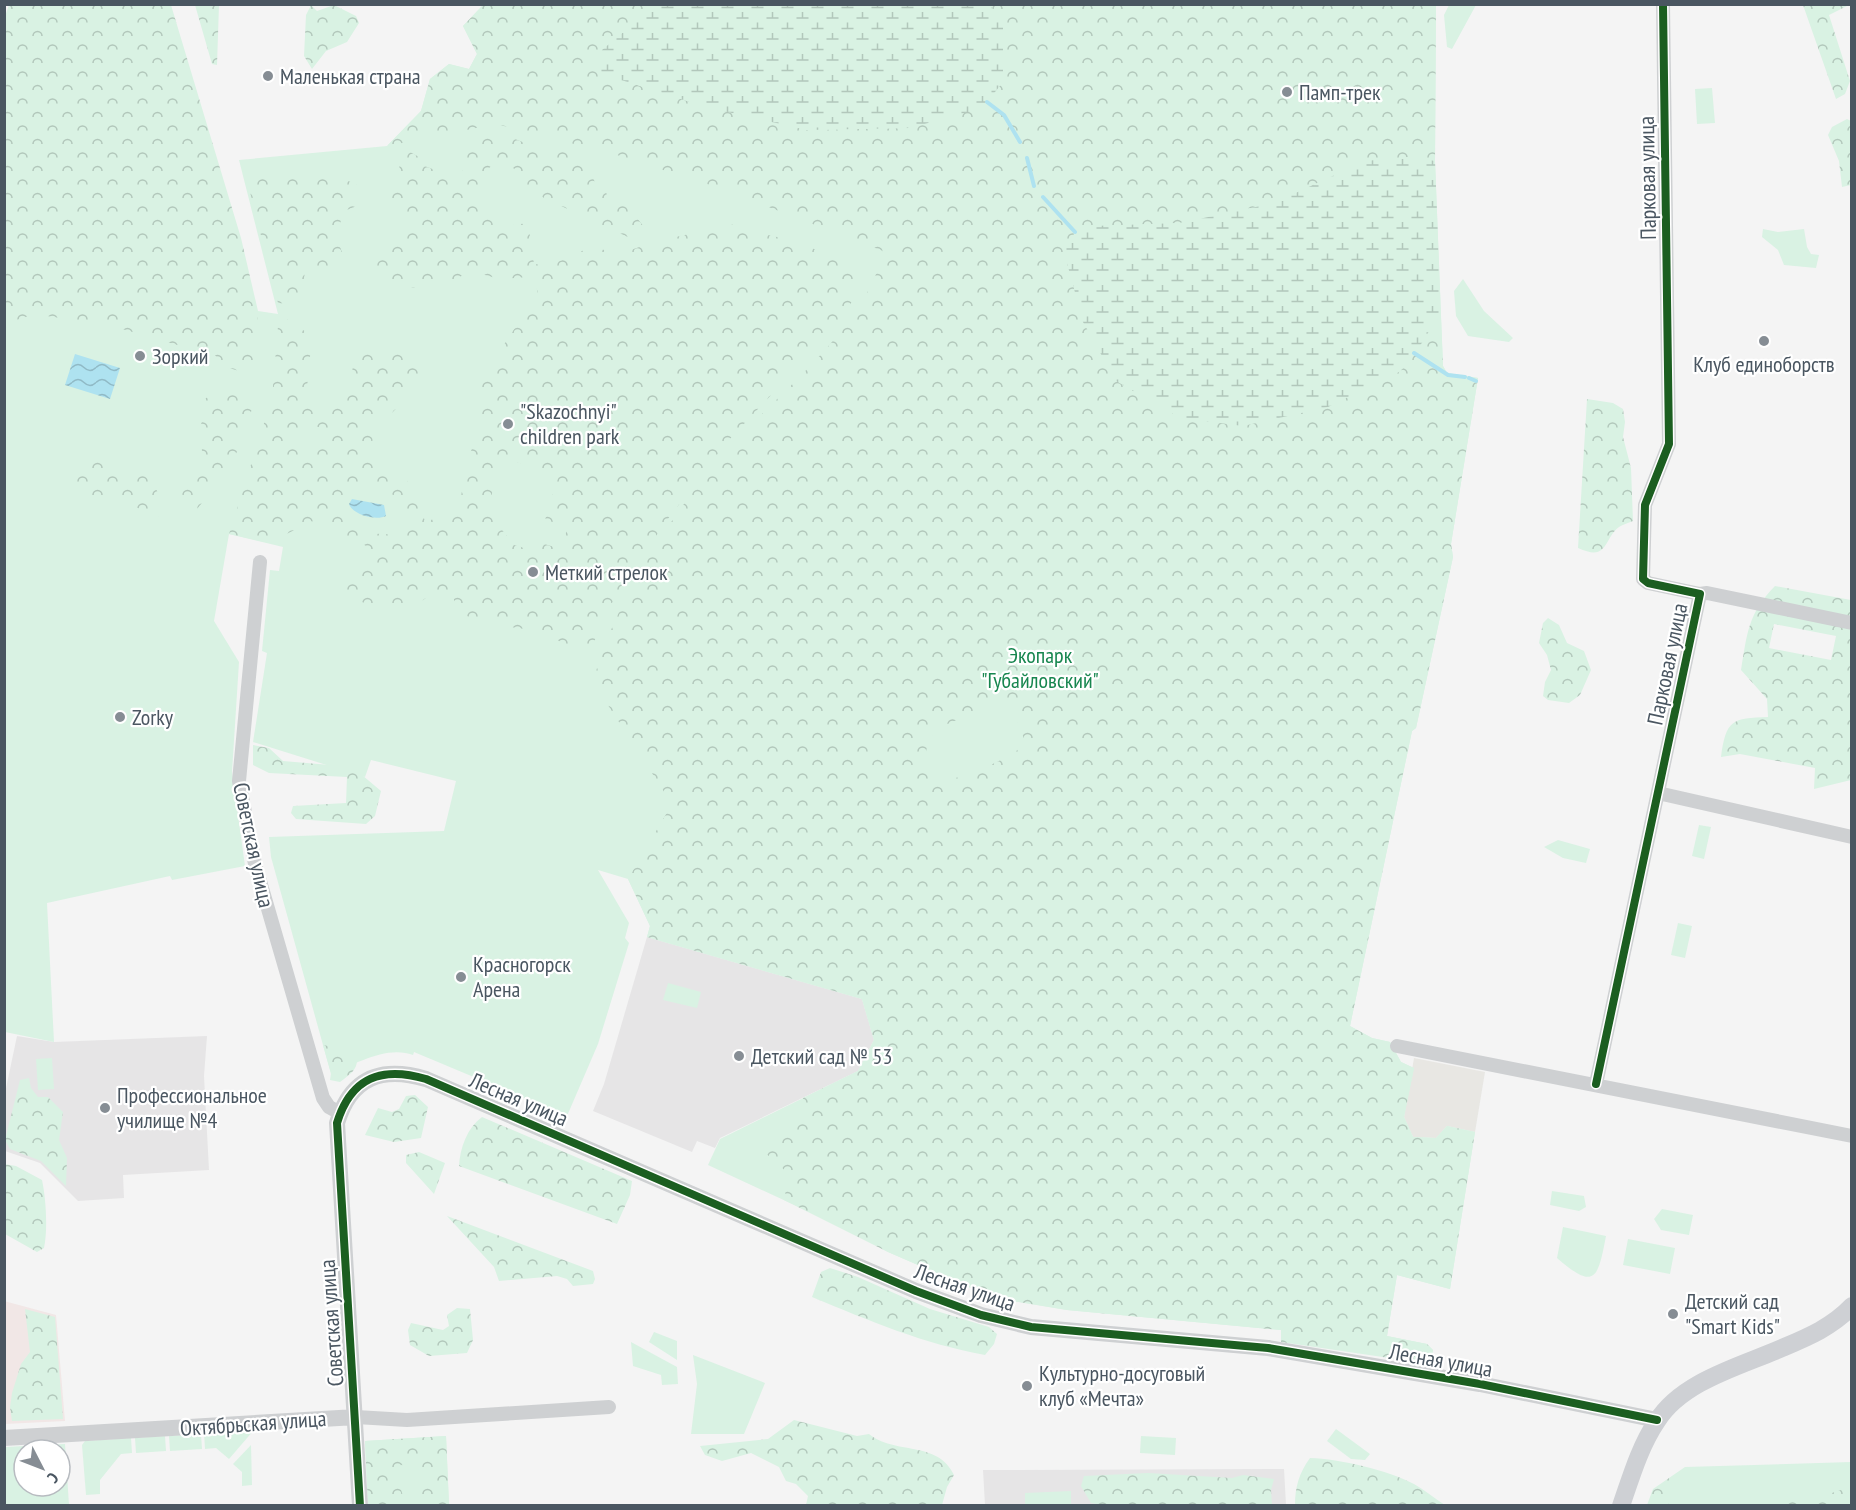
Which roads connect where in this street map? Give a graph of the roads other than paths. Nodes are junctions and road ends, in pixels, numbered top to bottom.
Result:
1 (1663, 4) edge
2 (260, 562) dead end
3 (1700, 594) junction
4 (1851, 623) edge
5 (1658, 793) junction
6 (1851, 837) edge
7 (1397, 1046) dead end
8 (1596, 1084) junction
9 (340, 1113) junction
10 (1851, 1136) edge
11 (1851, 1306) edge
12 (609, 1407) dead end
13 (356, 1417) junction
14 (1657, 1420) junction
15 (4, 1438) edge
16 (360, 1506) edge
17 (1621, 1506) edge

1 - 3 street, Парковая улица
2 - 9 street, Советская улица
3 - 4 street
3 - 5 street, Парковая улица
5 - 6 street
5 - 8 street, Парковая улица
7 - 8 street
8 - 10 street
9 - 13 street, Советская улица
9 - 14 street, Лесная улица
11 - 14 main road
12 - 13 street, Октябрьская улица
13 - 15 street, Октябрьская улица
13 - 16 street, Советская улица
14 - 17 main road

